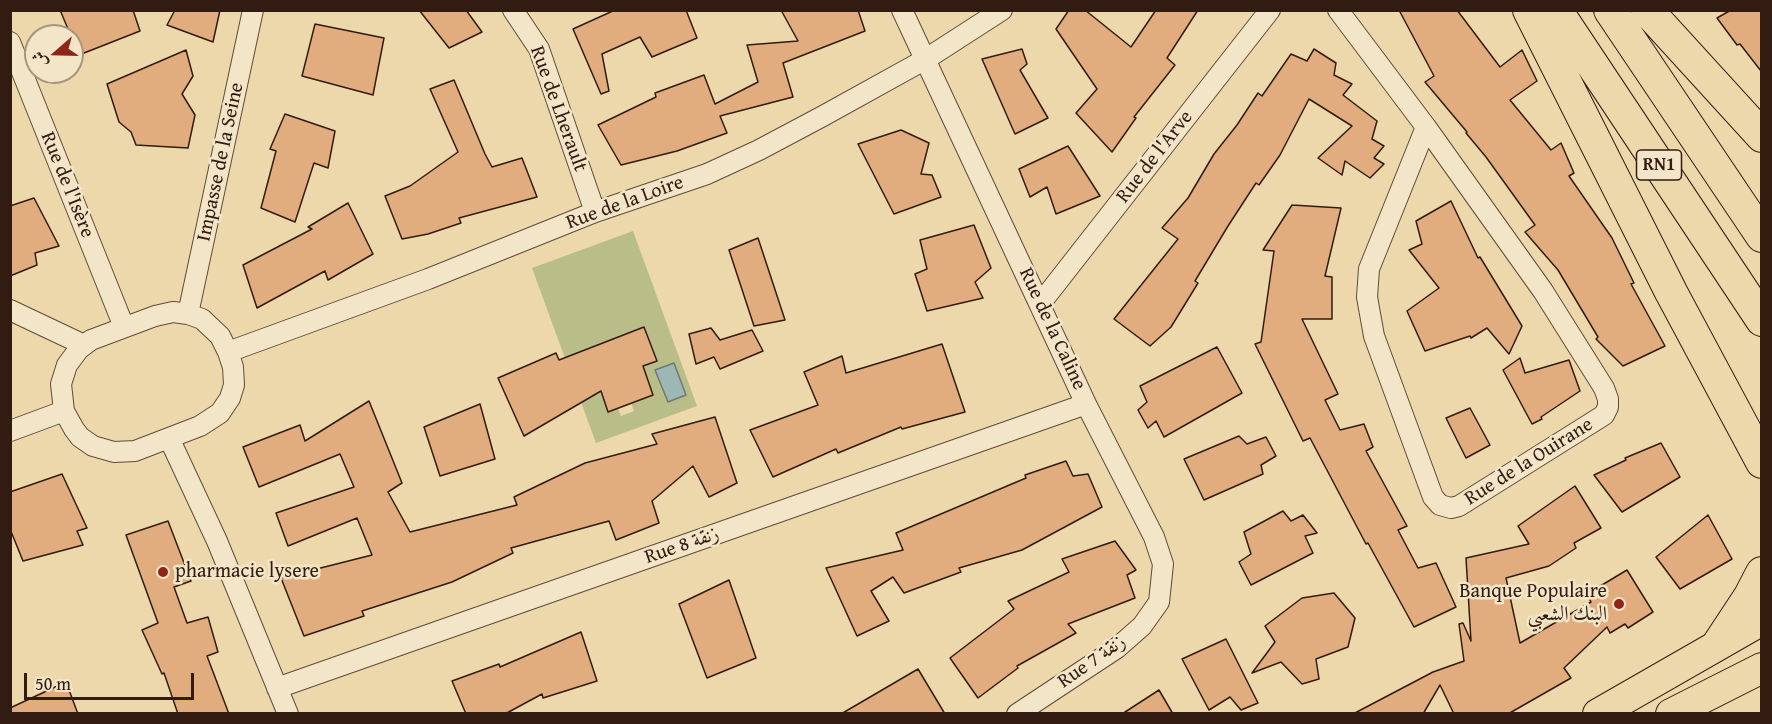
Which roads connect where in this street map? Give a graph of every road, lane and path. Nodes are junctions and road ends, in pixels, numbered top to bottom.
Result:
1 (253, 10) edge
2 (513, 10) edge
3 (902, 10) edge
4 (1002, 10) edge
5 (1270, 10) edge
6 (1338, 10) edge
7 (1529, 10) edge
8 (1556, 10) edge
9 (1610, 10) edge
10 (1647, 10) edge
11 (10, 42) edge
12 (926, 59) junction
13 (1426, 127) junction
14 (1761, 136) edge
15 (595, 212) junction
16 (1761, 236) edge
17 (1040, 304) junction
18 (10, 310) edge
19 (188, 314) junction
20 (1761, 320) edge
21 (124, 327) junction
22 (84, 345) junction
23 (228, 352) junction
24 (1086, 404) junction
25 (64, 411) junction
26 (10, 431) edge
27 (169, 438) junction
28 (1761, 462) edge
29 (1761, 573) edge
30 (1159, 602) joint
31 (1761, 620) edge
32 (1719, 643) junction
33 (1761, 669) edge
34 (277, 688) junction
35 (1690, 709) edge
36 (288, 714) edge
37 (1017, 714) edge
38 (1598, 714) edge

1 - 19 street, Impasse de la Seine
2 - 15 street, Rue de Lherault
3 - 12 street, Rue de la Caline
4 - 12 street, Rue de la Loire
5 - 17 street, Rue de l'Arve
6 - 13 street, Rue de la Ouirane
7 - 28 highway
8 - 20 highway, RN1
9 - 16 highway, RN1
10 - 14 highway
11 - 21 street, Rue de l'Isère
12 - 15 street, Rue de la Loire
12 - 17 street, Rue de la Caline
13 - 13 street, Rue de la Ouirane
15 - 23 street, Rue de la Loire
17 - 24 street, Rue de la Caline
18 - 22 street
19 - 21 street
19 - 23 street
21 - 22 street
22 - 25 street
23 - 27 street
24 - 30 street, Rue de la Caline
24 - 34 street, Rue 8 زنقة
25 - 26 street
25 - 27 street
27 - 34 street
29 - 32 highway
30 - 37 street, Rue 7 زنقة
31 - 32 main road
32 - 38 main road
33 - 35 main road
34 - 36 street

